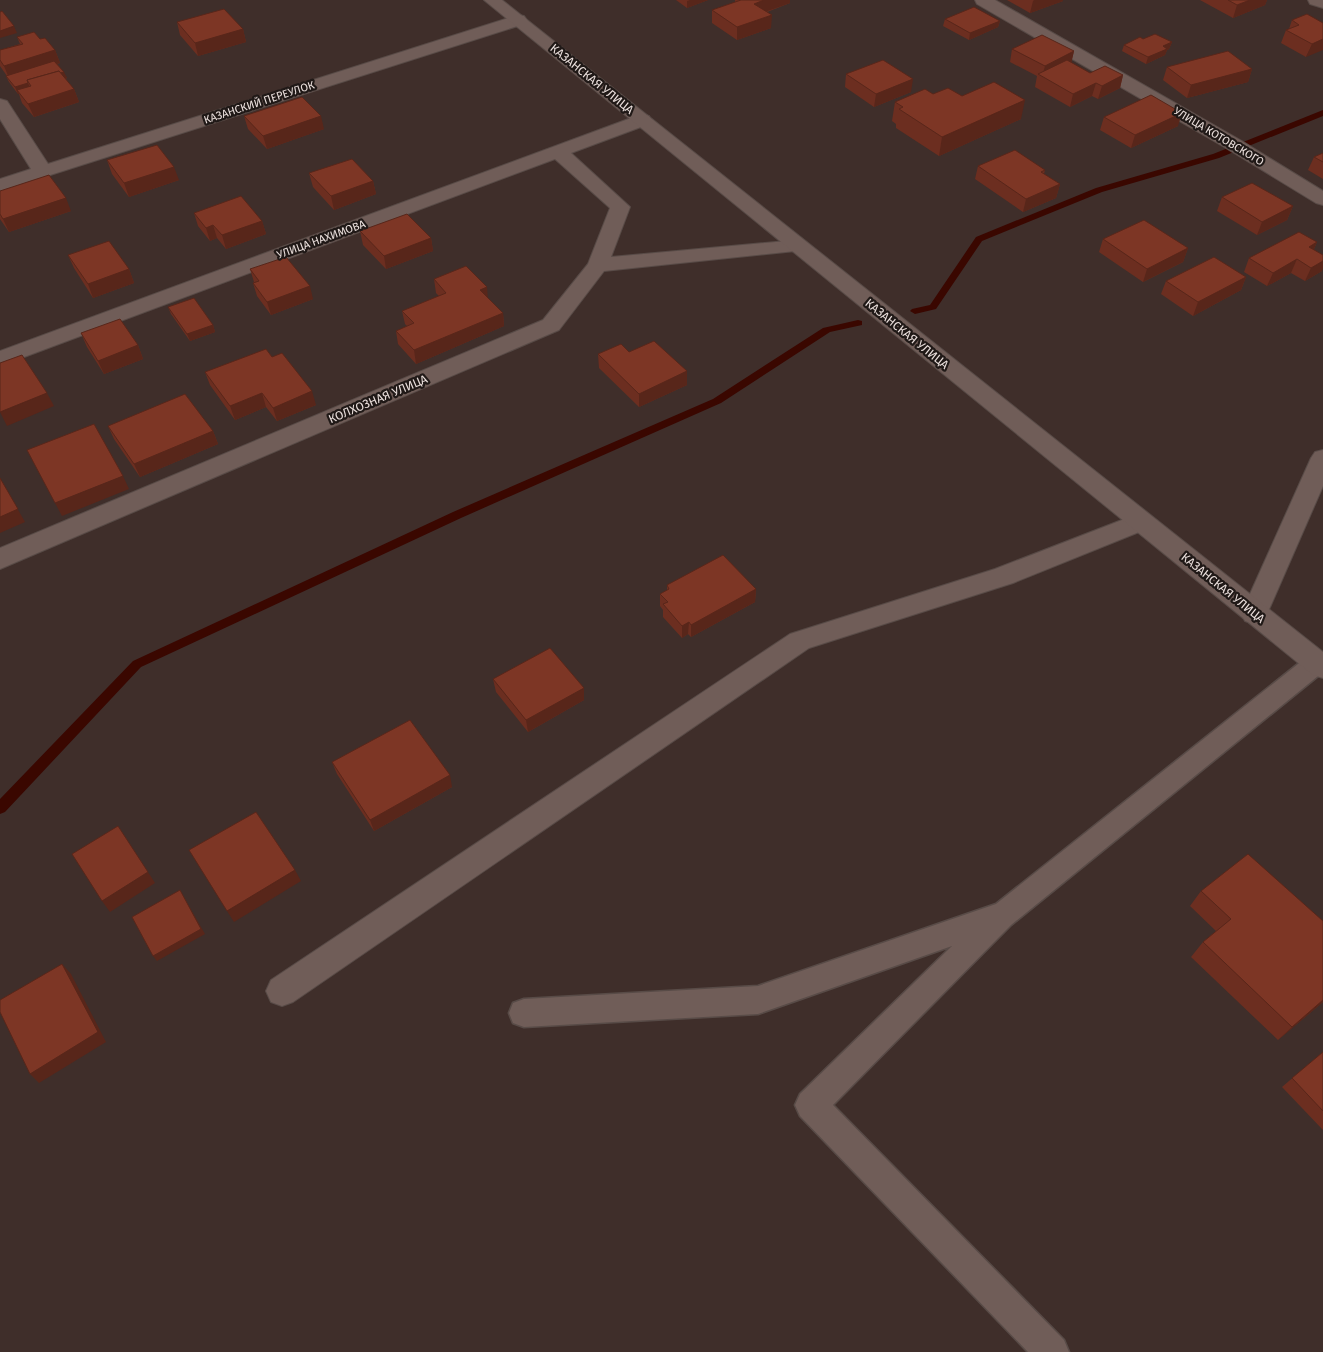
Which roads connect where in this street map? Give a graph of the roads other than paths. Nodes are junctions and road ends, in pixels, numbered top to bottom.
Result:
1 (492, 0) edge
2 (983, 0) edge
3 (1316, 0) edge
4 (1323, 3) edge
5 (518, 20) junction
6 (0, 105) edge
7 (642, 120) junction
8 (558, 151) junction
9 (42, 170) junction
10 (0, 185) edge
11 (1323, 199) edge
12 (798, 246) junction
13 (598, 265) junction
14 (0, 359) edge
15 (1323, 458) edge
16 (1140, 522) junction
17 (0, 559) edge
18 (1254, 614) junction
19 (1320, 665) edge
20 (1005, 914) junction
21 (282, 991) dead end
22 (524, 1013) dead end
23 (1052, 1352) edge

1 - 5 street, КАЗАНСКАЯ УЛИЦА
2 - 11 street, УЛИЦА КОТОВСКОГО
3 - 4 street
5 - 7 street, КАЗАНСКАЯ УЛИЦА
5 - 9 street, КАЗАНСКИЙ ПЕРЕУЛОК
6 - 9 street
7 - 8 street, УЛИЦА НАХИМОВА
7 - 12 street, КАЗАНСКАЯ УЛИЦА
8 - 13 street, КОЛХОЗНАЯ УЛИЦА
8 - 14 street, УЛИЦА НАХИМОВА
9 - 10 street, КАЗАНСКИЙ ПЕРЕУЛОК
12 - 13 street
12 - 16 street, КАЗАНСКАЯ УЛИЦА
13 - 17 street, КОЛХОЗНАЯ УЛИЦА
15 - 18 street
16 - 18 street, КАЗАНСКАЯ УЛИЦА
16 - 21 street
18 - 19 street, КАЗАНСКАЯ УЛИЦА
19 - 20 lane
20 - 22 lane
20 - 23 lane

